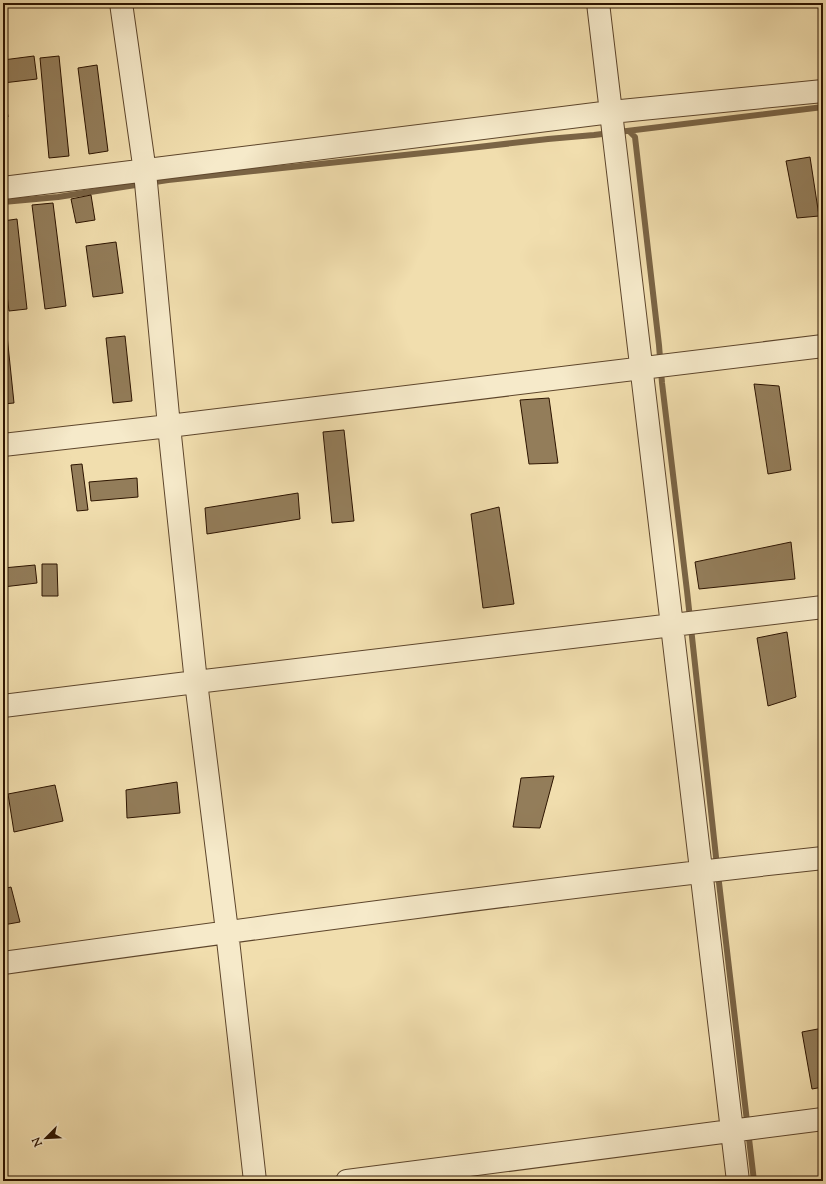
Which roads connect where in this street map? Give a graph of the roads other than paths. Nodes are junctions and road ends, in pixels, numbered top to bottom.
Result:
1 (121, 3) edge
2 (598, 3) edge
3 (823, 91) edge
4 (611, 112) junction
5 (144, 172) junction
6 (3, 188) edge
7 (823, 346) edge
8 (641, 368) junction
9 (169, 426) junction
10 (3, 445) edge
11 (823, 607) edge
12 (672, 625) junction
13 (196, 682) junction
14 (3, 706) edge
15 (823, 858) edge
16 (701, 871) junction
17 (227, 931) junction
18 (3, 963) edge
19 (823, 1119) edge
20 (732, 1130) junction
21 (255, 1181) edge
22 (347, 1181) edge
23 (738, 1181) edge

1 - 5 street
2 - 4 street
3 - 4 street
4 - 5 street
4 - 8 street
5 - 6 street
5 - 9 street
7 - 8 street
8 - 9 street
8 - 12 street
9 - 10 street
9 - 13 street
11 - 12 street
12 - 13 street
12 - 16 street
13 - 14 street
13 - 17 street
15 - 16 street
16 - 17 street
16 - 20 street
17 - 18 street
17 - 21 street
19 - 20 street
20 - 22 street
20 - 23 street

